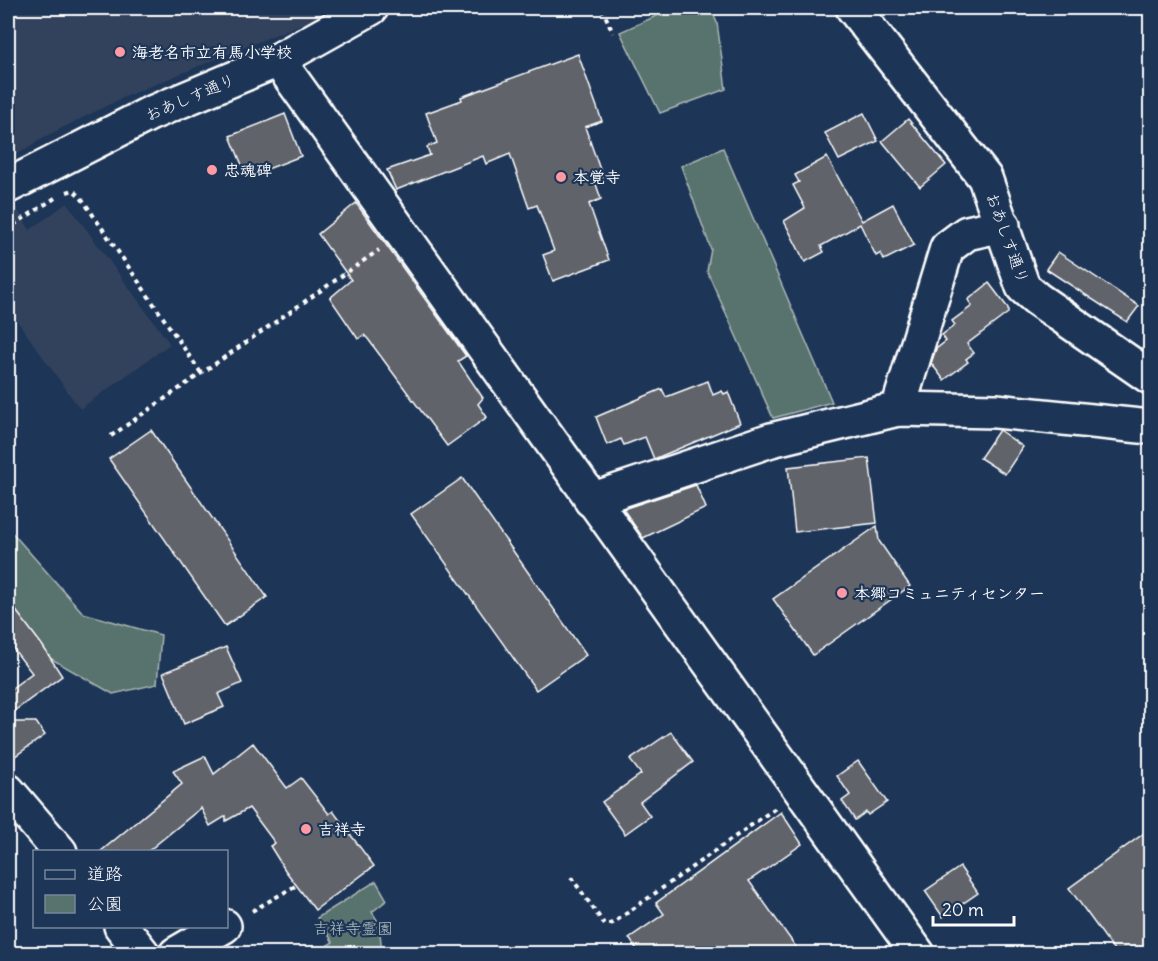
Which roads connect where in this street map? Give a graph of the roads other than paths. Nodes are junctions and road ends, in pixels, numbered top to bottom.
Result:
1 (371, 8) edge
2 (862, 11) edge
3 (278, 60) junction
4 (8, 186) edge
5 (1003, 225) junction
6 (1150, 377) edge
7 (898, 409) junction
8 (1150, 427) edge
9 (591, 500) junction
10 (8, 791) edge
11 (58, 850) edge
12 (122, 928) edge
13 (221, 928) edge
14 (142, 954) edge
15 (176, 954) edge
16 (918, 954) edge

1 - 3 street, おあしす通り
2 - 5 street, おあしす通り
3 - 4 street, おあしす通り
3 - 9 street
5 - 6 street, おあしす通り
5 - 7 street
7 - 8 street
7 - 9 street
9 - 16 street
10 - 11 street
12 - 14 street
13 - 15 street

